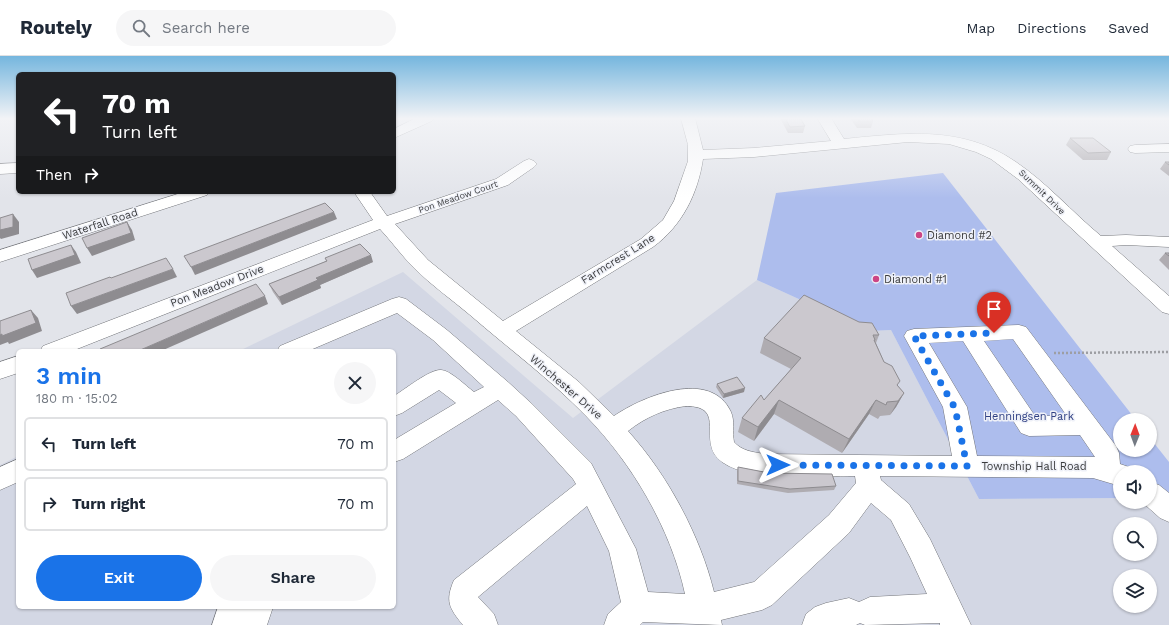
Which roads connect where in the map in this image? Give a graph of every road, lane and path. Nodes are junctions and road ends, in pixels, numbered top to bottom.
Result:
1 (694, 145) edge
2 (835, 145) edge
3 (970, 145) edge
4 (1169, 148) edge
5 (1135, 149) dead end
6 (696, 154) junction
7 (529, 164) dead end
8 (16, 168) edge
9 (0, 169) edge
10 (195, 194) edge
11 (363, 194) edge
12 (384, 223) junction
13 (1097, 242) junction
14 (1169, 242) edge
15 (0, 256) edge
16 (1169, 307) edge
17 (501, 331) junction
18 (969, 334) junction
19 (56, 349) edge
20 (293, 349) edge
21 (1169, 352) edge
22 (1034, 353) junction
23 (16, 365) edge
24 (0, 371) edge
25 (500, 388) junction
26 (473, 404) junction
27 (396, 406) edge
28 (1086, 424) junction
29 (613, 429) junction
30 (396, 451) edge
31 (967, 466) junction
32 (1113, 470) edge
33 (16, 471) edge
34 (1113, 473) edge
35 (867, 476) junction
36 (0, 479) edge
37 (590, 488) junction
38 (1157, 499) edge
39 (1169, 510) edge
40 (233, 609) edge
41 (257, 609) edge
42 (628, 616) edge
43 (705, 617) edge
44 (952, 617) edge
45 (227, 625) edge
46 (252, 625) edge
47 (483, 625) edge
48 (817, 625) edge

1 - 6 street
2 - 6 street, Summit Drive
3 - 13 street, Summit Drive
4 - 5 street
6 - 17 street, Farmcrest Lane
7 - 12 street, Pon Meadow Court
8 - 9 street
10 - 15 street, Waterfall Road
11 - 12 street, Winchester Drive
12 - 17 street, Winchester Drive
12 - 19 street, Pon Meadow Drive
13 - 14 street
13 - 16 street, Summit Drive
17 - 29 street, Winchester Drive
18 - 22 street
18 - 28 street
18 - 31 street
20 - 25 street
21 - 22 path
22 - 28 street
23 - 24 street
25 - 26 street
25 - 37 street
26 - 27 street
26 - 30 street
28 - 32 street
29 - 35 street, Township Hall Road
29 - 43 street, Winchester Drive
31 - 34 street, Township Hall Road
31 - 35 street, Township Hall Road
33 - 36 street
35 - 43 street
35 - 44 street
37 - 42 street
37 - 47 street
38 - 39 street
40 - 45 street
41 - 46 street
42 - 43 street
44 - 48 street

